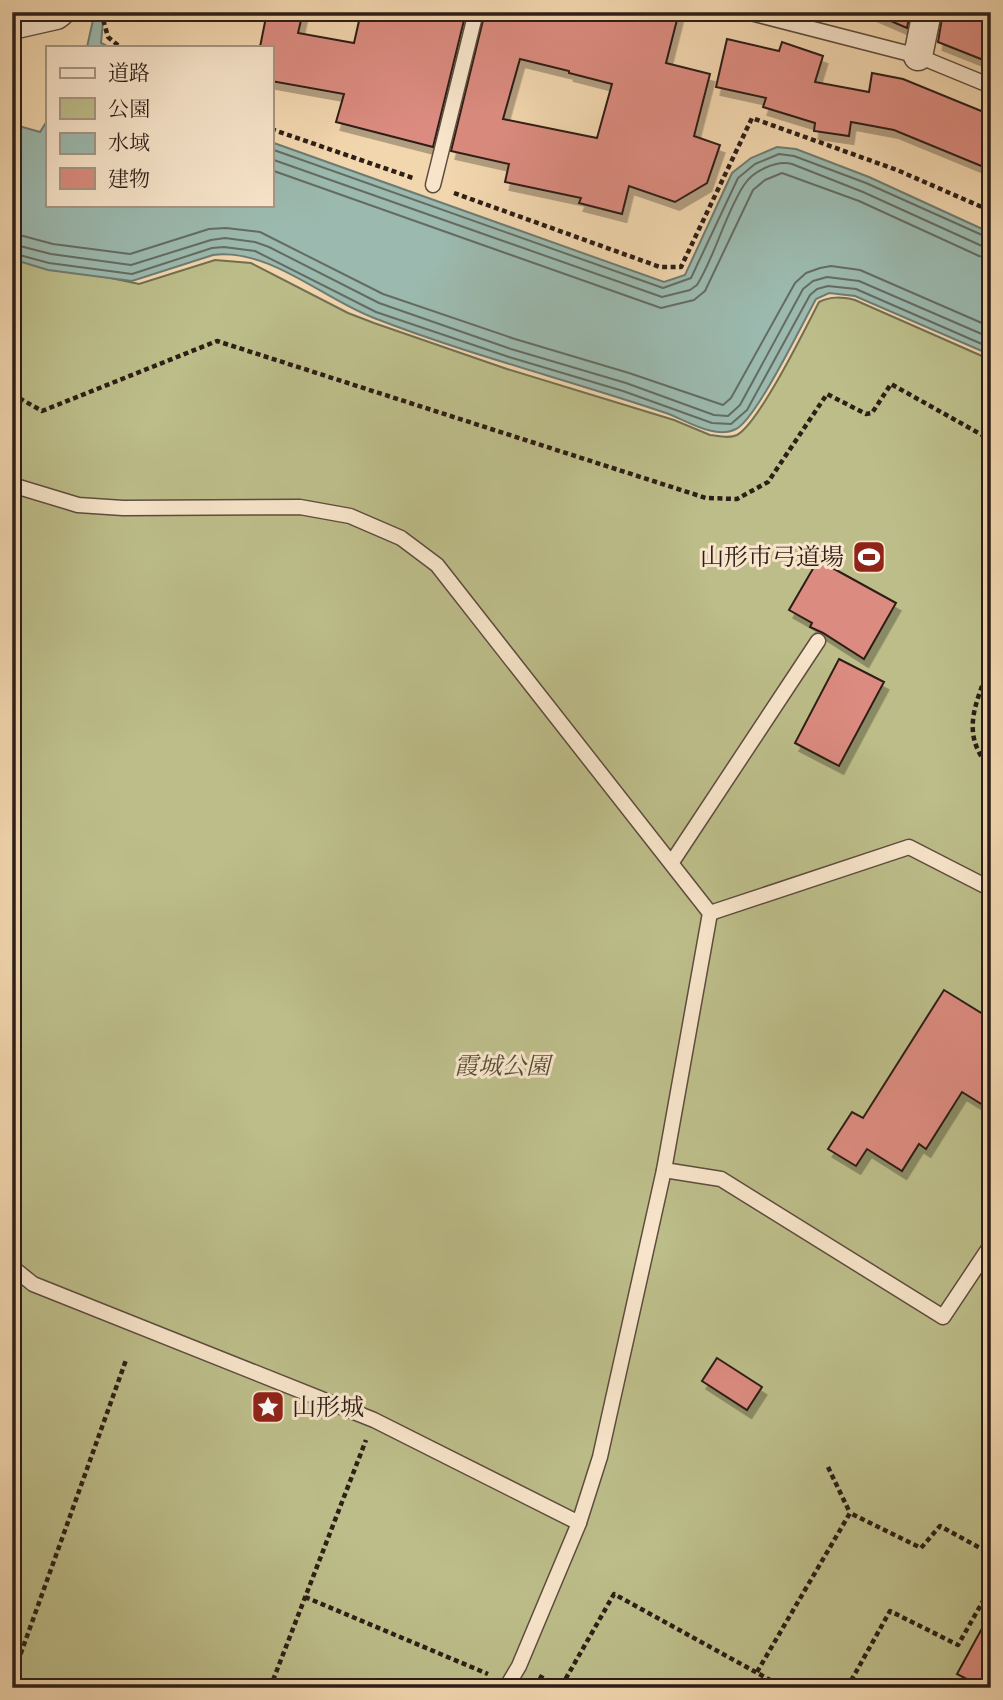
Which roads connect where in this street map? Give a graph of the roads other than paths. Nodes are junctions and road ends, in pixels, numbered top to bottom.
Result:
1 (60, 12) edge
2 (476, 12) edge
3 (747, 12) edge
4 (927, 12) edge
5 (12, 25) edge
6 (918, 56) junction
7 (991, 86) edge
8 (433, 185) road end
9 (12, 485) edge
10 (818, 641) dead end
11 (672, 862) junction
12 (991, 889) edge
13 (710, 913) junction
14 (664, 1170) junction
15 (991, 1245) edge
16 (12, 1267) edge
17 (579, 1523) junction
18 (508, 1685) edge

1 - 5 street
2 - 8 lane
3 - 6 lane
4 - 6 street
6 - 7 lane
9 - 11 lane
10 - 11 lane
11 - 13 lane
12 - 13 lane
13 - 14 lane
14 - 15 lane
14 - 17 lane
16 - 17 lane
17 - 18 lane

